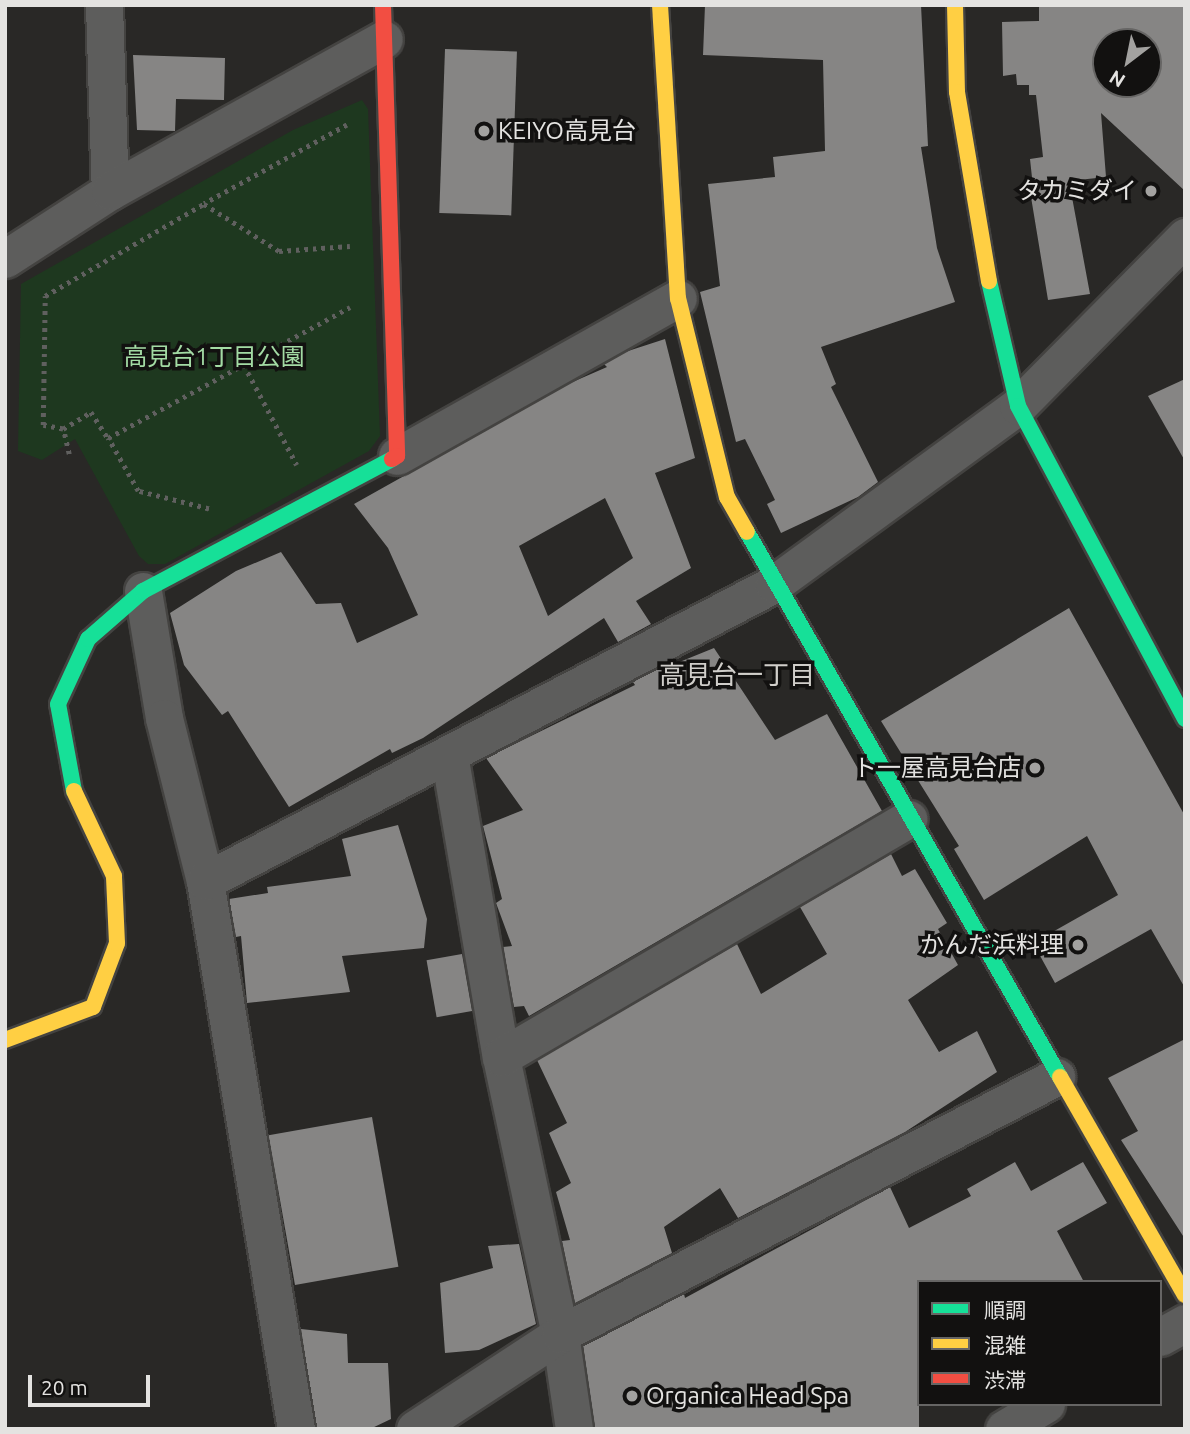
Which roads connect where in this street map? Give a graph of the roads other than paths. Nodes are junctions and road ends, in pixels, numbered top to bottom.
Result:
1 (104, 5) edge
2 (660, 5) edge
3 (955, 5) edge
4 (384, 22) edge
5 (110, 191) junction
6 (1185, 237) edge
7 (5, 259) edge
8 (678, 298) junction
9 (1018, 406) junction
10 (397, 456) junction
11 (774, 584) junction
12 (143, 591) junction
13 (1185, 719) edge
14 (449, 754) junction
15 (909, 819) junction
16 (205, 881) junction
17 (5, 1040) edge
18 (501, 1056) junction
19 (1056, 1077) junction
20 (1185, 1295) edge
21 (1185, 1323) edge
22 (560, 1334) junction
23 (1162, 1337) edge
24 (1043, 1406) edge
25 (296, 1429) edge
26 (415, 1429) edge
27 (574, 1429) edge
28 (1004, 1429) edge

1 - 5 street
2 - 8 street
3 - 9 street
4 - 5 street
4 - 10 street
5 - 7 street
6 - 9 street
8 - 10 street
8 - 11 street
9 - 11 street
9 - 13 street
10 - 12 street
11 - 14 street
11 - 15 street
12 - 16 street
12 - 17 street
14 - 16 street
14 - 18 street
15 - 18 street
15 - 19 street
16 - 25 street
18 - 22 street
19 - 20 street
19 - 22 street
21 - 23 street
22 - 26 street
22 - 27 street
24 - 28 street

